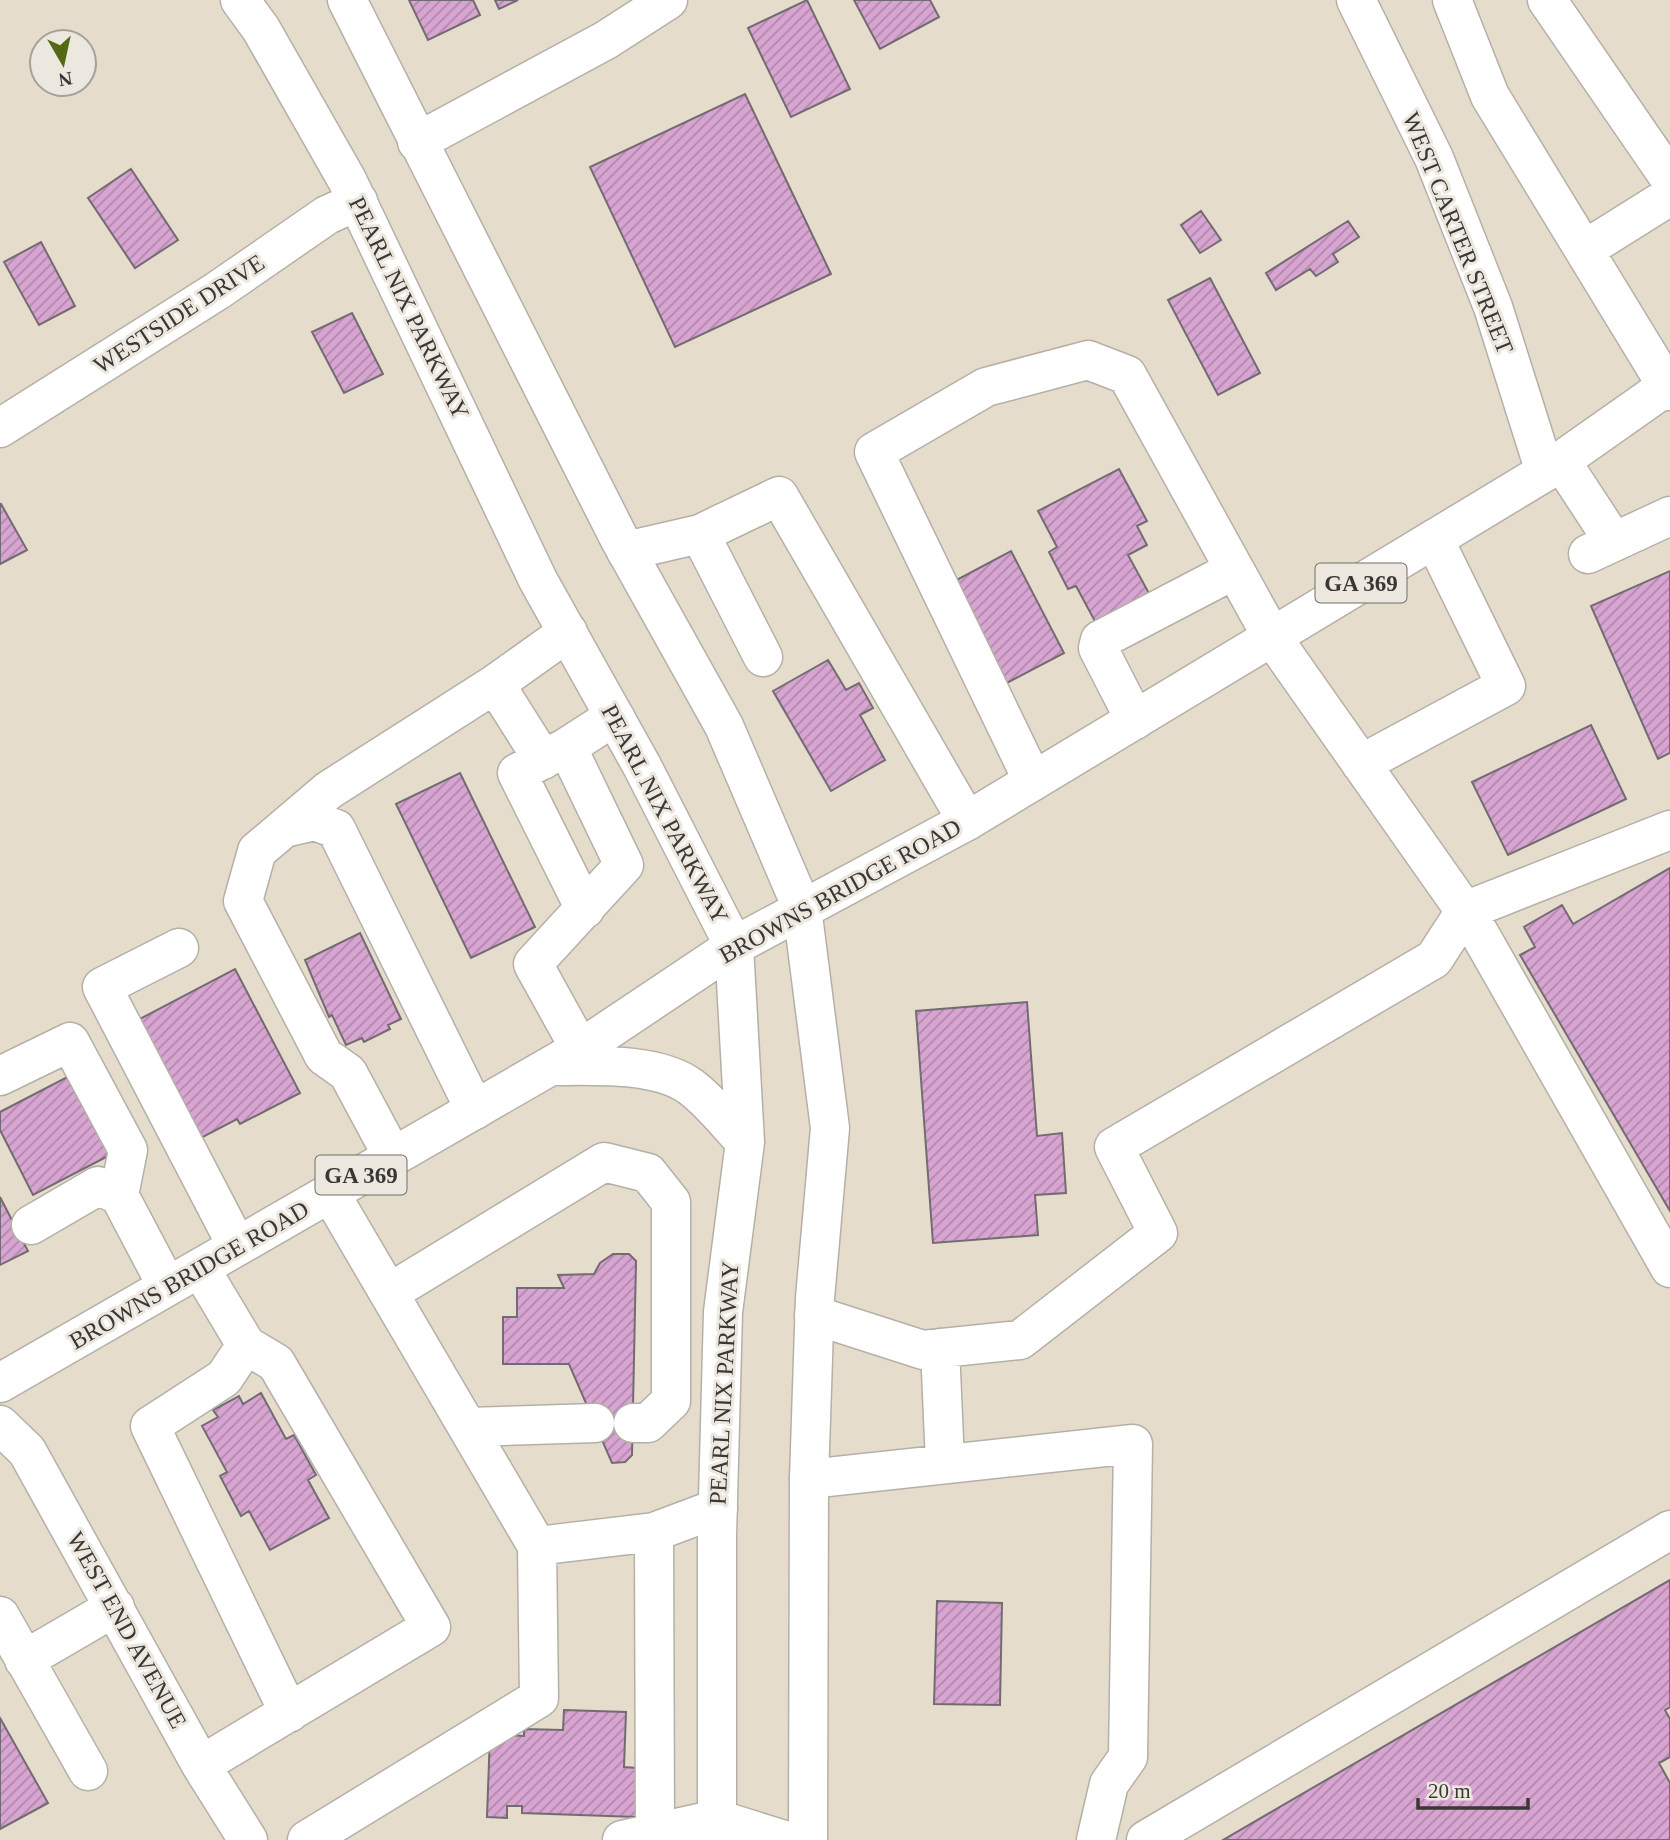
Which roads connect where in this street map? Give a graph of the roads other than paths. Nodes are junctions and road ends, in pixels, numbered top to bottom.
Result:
1 (240, 0) edge
2 (347, 0) edge
3 (668, 0) edge
4 (1356, 0) edge
5 (1452, 0) edge
6 (1547, 0) edge
7 (417, 142) junction
8 (1670, 179) edge
9 (1670, 196) edge
10 (358, 201) junction
11 (1584, 250) junction
12 (1669, 387) edge
13 (0, 428) edge
14 (1553, 466) junction
15 (1670, 516) edge
16 (700, 534) junction
17 (1434, 539) junction
18 (626, 551) junction
19 (1234, 570) junction
20 (568, 632) junction
21 (1272, 637) junction
22 (764, 657) dead end
23 (495, 684) junction
24 (616, 719) junction
25 (1135, 720) junction
26 (542, 760) junction
27 (1361, 764) junction
28 (1033, 781) junction
29 (968, 821) junction
30 (284, 828) junction
31 (1670, 830) edge
32 (802, 908) junction
33 (585, 909) junction
34 (1465, 911) junction
35 (734, 946) junction
36 (179, 948) dead end
37 (566, 1058) junction
38 (0, 1076) edge
39 (475, 1110) junction
40 (745, 1142) junction
41 (393, 1157) junction
42 (330, 1193) junction
43 (118, 1195) junction
44 (31, 1225) dead end
45 (237, 1246) junction
46 (200, 1268) junction
47 (1670, 1269) edge
48 (167, 1286) junction
49 (389, 1293) junction
50 (723, 1312) junction
51 (814, 1315) junction
52 (671, 1328) junction
53 (246, 1345) junction
54 (940, 1348) junction
55 (0, 1383) edge
56 (595, 1423) dead end
57 (633, 1423) dead end
58 (0, 1425) edge
59 (468, 1427) junction
60 (945, 1463) junction
61 (809, 1479) junction
62 (718, 1508) junction
63 (1670, 1530) edge
64 (654, 1532) junction
65 (537, 1546) junction
66 (115, 1607) junction
67 (0, 1616) edge
68 (24, 1660) junction
69 (289, 1713) junction
70 (201, 1765) junction
71 (88, 1771) dead end
72 (717, 1830) edge
73 (639, 1836) edge
74 (248, 1840) edge
75 (307, 1840) edge
76 (784, 1840) edge
77 (808, 1840) edge
78 (1096, 1840) edge
79 (1146, 1840) edge

1 - 10 main road, PEARL NIX PARKWAY
2 - 7 main road
3 - 7 main road
4 - 14 main road, WEST CARTER STREET
5 - 11 main road
6 - 8 main road
7 - 18 main road
9 - 11 main road
10 - 13 main road, WESTSIDE DRIVE
10 - 20 main road, PEARL NIX PARKWAY
11 - 12 main road
12 - 14 main road, BROWNS BRIDGE ROAD / GA 369
14 - 15 main road, WEST CARTER STREET
14 - 17 main road, BROWNS BRIDGE ROAD / GA 369
16 - 18 main road
16 - 22 main road
16 - 29 main road
17 - 21 main road, BROWNS BRIDGE ROAD / GA 369
17 - 27 main road
18 - 32 main road
19 - 21 main road
19 - 25 main road
19 - 28 main road
20 - 23 main road
20 - 24 main road, PEARL NIX PARKWAY
21 - 25 main road, BROWNS BRIDGE ROAD / GA 369
21 - 27 main road
23 - 26 main road
23 - 30 main road
24 - 26 main road
24 - 35 main road, PEARL NIX PARKWAY
25 - 28 main road, BROWNS BRIDGE ROAD / GA 369
26 - 33 main road
26 - 33 main road
27 - 34 main road
28 - 29 main road, BROWNS BRIDGE ROAD / GA 369
29 - 32 main road, BROWNS BRIDGE ROAD / GA 369
30 - 39 main road
30 - 41 main road
31 - 34 main road
32 - 35 main road, BROWNS BRIDGE ROAD / GA 369
32 - 51 main road
33 - 37 main road
34 - 47 main road
34 - 54 main road
35 - 37 main road, BROWNS BRIDGE ROAD / GA 369
35 - 40 main road, PEARL NIX PARKWAY
36 - 45 main road
37 - 39 main road, BROWNS BRIDGE ROAD / GA 369
37 - 40 main road
38 - 43 main road
39 - 41 main road, BROWNS BRIDGE ROAD / GA 369
40 - 50 main road, PEARL NIX PARKWAY
41 - 42 main road, BROWNS BRIDGE ROAD / GA 369
42 - 45 main road, BROWNS BRIDGE ROAD / GA 369
42 - 49 main road
43 - 44 main road
43 - 48 main road
45 - 46 main road, BROWNS BRIDGE ROAD / GA 369
46 - 48 main road, BROWNS BRIDGE ROAD / GA 369
46 - 53 main road
48 - 55 main road, BROWNS BRIDGE ROAD / GA 369
49 - 52 main road
49 - 59 main road
50 - 52 main road
50 - 62 main road, PEARL NIX PARKWAY
51 - 54 main road
51 - 61 main road
52 - 57 main road
53 - 69 main road
53 - 69 main road
54 - 60 main road
56 - 59 main road
58 - 66 main road, WEST END AVENUE
59 - 65 main road
60 - 61 main road
60 - 78 main road
61 - 77 main road
62 - 64 main road
62 - 72 main road, PEARL NIX PARKWAY
63 - 79 main road
64 - 65 main road
64 - 73 main road
65 - 75 main road
66 - 68 main road
66 - 70 main road, WEST END AVENUE
67 - 68 main road
68 - 71 main road
69 - 70 main road
70 - 74 main road, WEST END AVENUE
72 - 73 main road
72 - 76 main road

